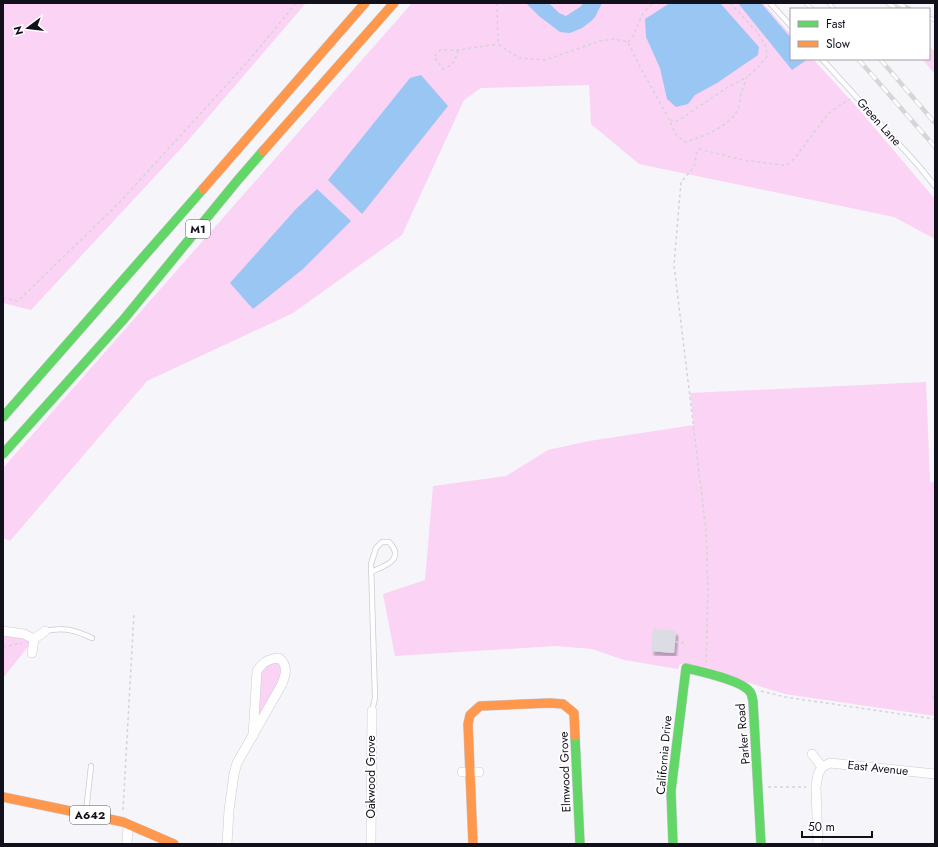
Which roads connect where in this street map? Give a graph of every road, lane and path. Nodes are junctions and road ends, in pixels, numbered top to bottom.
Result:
1 (296, 3) edge
2 (365, 3) edge
3 (394, 3) edge
4 (497, 3) edge
5 (654, 3) edge
6 (730, 3) edge
7 (770, 3) edge
8 (790, 25) edge
9 (628, 42) junction
10 (498, 44) junction
11 (458, 50) junction
12 (823, 60) edge
13 (747, 77) junction
14 (855, 96) junction
15 (669, 119) junction
16 (935, 186) edge
17 (3, 298) edge
18 (3, 417) edge
19 (3, 454) edge
20 (371, 572) junction
21 (134, 613) dead end
22 (3, 631) edge
23 (45, 631) joint
24 (31, 638) junction
25 (92, 638) dead end
26 (675, 642) dead end
27 (687, 644) dead end
28 (3, 647) edge
29 (32, 653) dead end
30 (686, 668) joint
31 (706, 673) junction
32 (749, 692) junction
33 (933, 696) dead end
34 (935, 700) edge
35 (372, 711) joint
36 (935, 719) edge
37 (253, 736) junction
38 (812, 754) dead end
39 (90, 766) dead end
40 (822, 767) junction
41 (935, 774) edge
42 (759, 787) junction
43 (816, 787) junction
44 (3, 797) edge
45 (86, 814) junction
46 (125, 823) junction
47 (127, 844) edge
48 (174, 844) edge
49 (227, 844) edge
50 (371, 844) edge
51 (473, 844) edge
52 (580, 844) edge
53 (673, 844) edge
54 (761, 844) edge
55 (818, 844) edge

1 - 17 path
2 - 18 main road, M1
3 - 19 main road, M1
4 - 10 path
5 - 9 path
6 - 13 path
7 - 8 lane
9 - 10 path
9 - 15 path
10 - 11 path
11 - 11 path
12 - 14 lane, Green Lane
13 - 15 path
13 - 15 path
14 - 16 lane, Green Lane
14 - 31 path
20 - 20 lane
20 - 35 lane
21 - 46 path
22 - 24 street
23 - 24 street
23 - 25 lane
24 - 28 path
24 - 29 street
26 - 27 path
30 - 31 main road, Parker Road
30 - 53 main road, California Drive
31 - 32 main road, Parker Road
32 - 36 path
32 - 42 main road, Parker Road
33 - 34 path
35 - 50 street, Oakwood Grove
37 - 37 street
37 - 49 street
38 - 40 street
39 - 45 lane
40 - 41 street, East Avenue
40 - 43 street
42 - 43 path
42 - 54 main road, Parker Road
43 - 55 street
44 - 45 main road, A642
45 - 46 main road, A642
46 - 47 street
46 - 48 main road, A642
51 - 52 main road, Elmwood Grove

